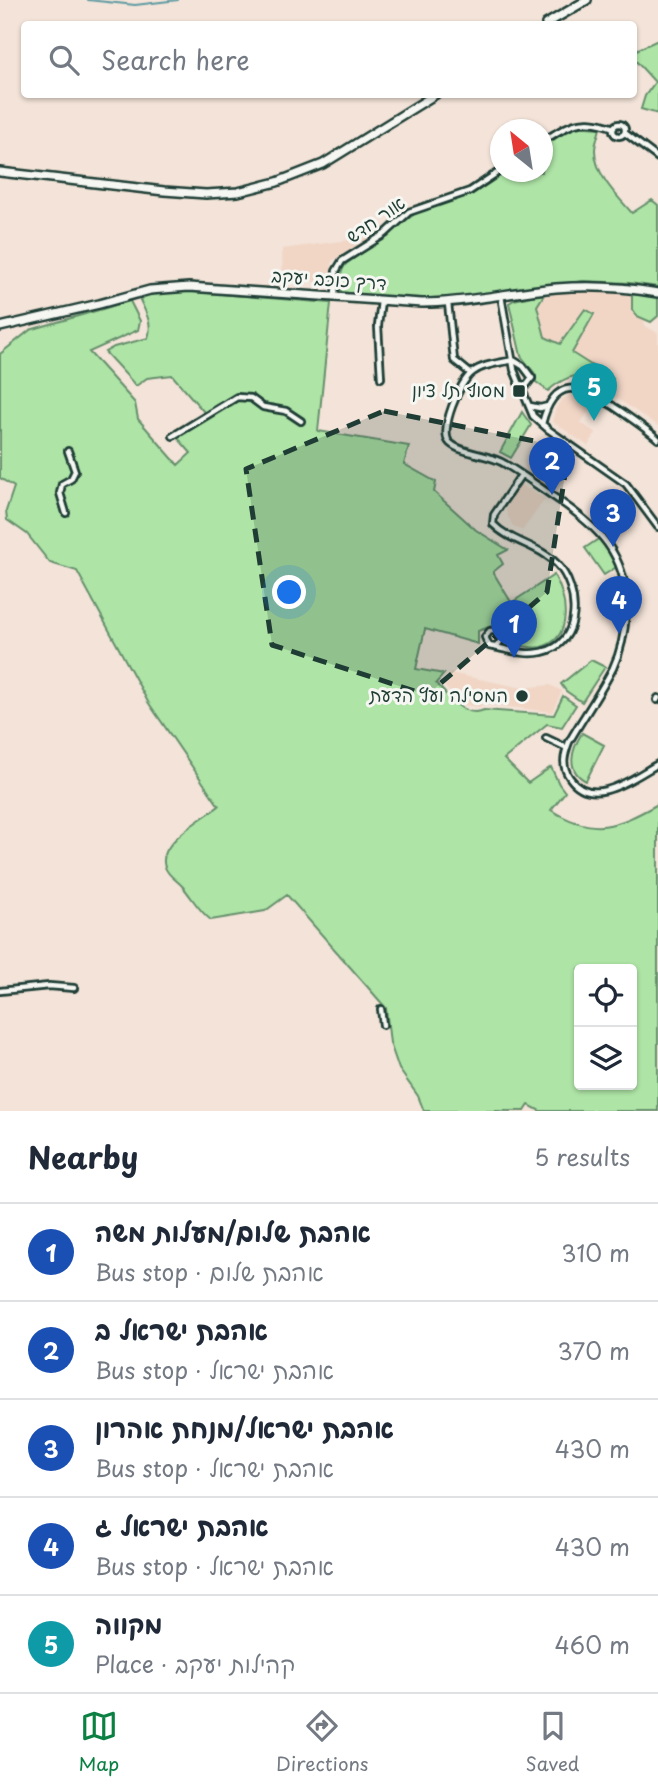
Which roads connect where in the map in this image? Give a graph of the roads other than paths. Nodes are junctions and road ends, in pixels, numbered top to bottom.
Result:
1 (587, 0) edge
2 (551, 21) edge
3 (430, 98) edge
4 (553, 136) edge
5 (658, 158) edge
6 (0, 172) edge
7 (490, 178) edge
8 (658, 293) edge
9 (501, 296) junction
10 (335, 298) junction
11 (381, 300) junction
12 (448, 303) junction
13 (0, 327) edge
14 (513, 360) junction
15 (470, 373) junction
16 (381, 378) dead end
17 (518, 383) junction
18 (527, 404) junction
19 (549, 406) junction
20 (301, 421) dead end
21 (541, 424) junction
22 (173, 436) dead end
23 (658, 439) edge
24 (68, 450) dead end
25 (521, 475) junction
26 (66, 513) dead end
27 (658, 527) edge
28 (499, 644) dead end
29 (546, 738) dead end
30 (567, 748) junction
31 (658, 764) edge
32 (74, 988) dead end
33 (0, 991) edge
34 (381, 1009) dead end
35 (383, 1026) dead end

1 - 2 street
3 - 6 street
4 - 5 street
7 - 10 street, אור חדש
8 - 9 street, דרך כוכב יעקב
9 - 12 street, דרך כוכב יעקב
9 - 14 street
10 - 11 street, דרך כוכב יעקב
10 - 13 street, דרך כוכב יעקב
11 - 12 street, דרך כוכב יעקב
11 - 16 street
12 - 15 street
14 - 15 street
14 - 17 street
14 - 17 street
15 - 25 street
17 - 18 street
18 - 19 street
18 - 21 street
19 - 21 street
19 - 23 street
20 - 22 street
21 - 27 street
24 - 26 street
25 - 28 street
25 - 30 street
29 - 30 street
30 - 31 street
32 - 33 street
34 - 35 street

